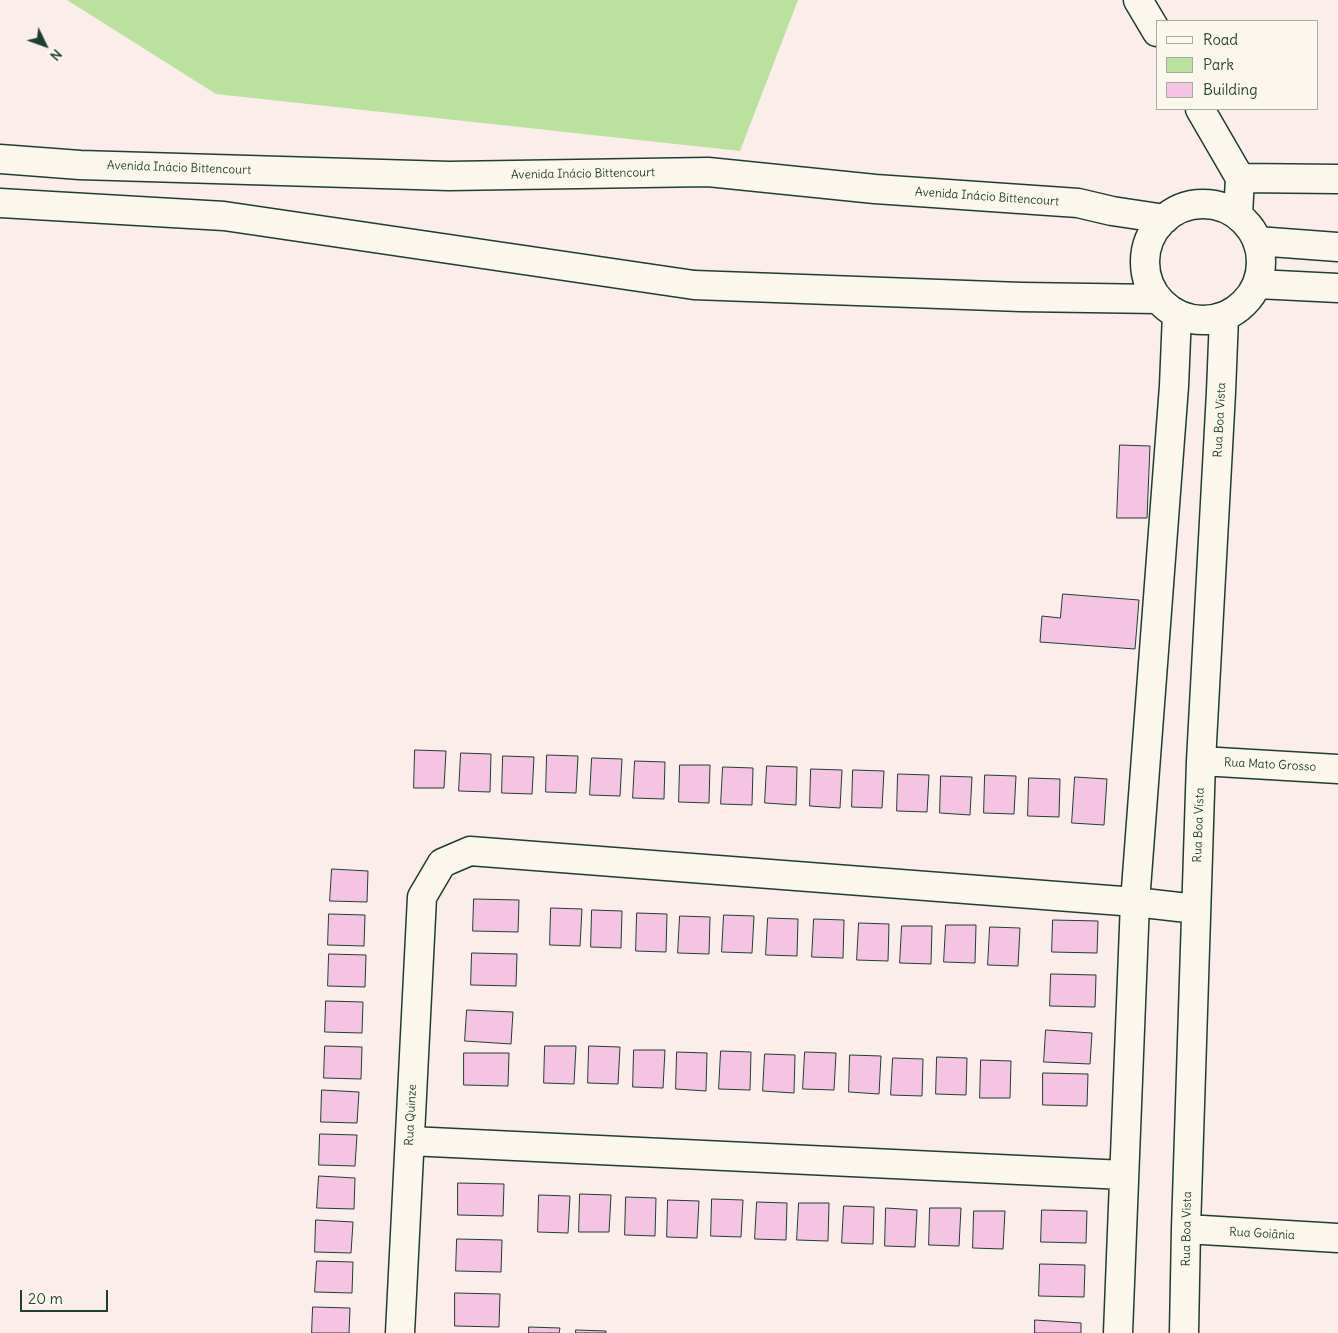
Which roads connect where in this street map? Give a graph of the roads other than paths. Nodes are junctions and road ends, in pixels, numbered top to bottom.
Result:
1 (1138, 0) edge
2 (1156, 30) edge
3 (1201, 110) edge
4 (0, 159) edge
5 (1240, 178) junction
6 (1338, 179) edge
7 (0, 203) edge
8 (1238, 216) junction
9 (1165, 219) junction
10 (1257, 241) junction
11 (1338, 247) edge
12 (1257, 284) junction
13 (1338, 288) edge
14 (1167, 306) junction
15 (1224, 317) junction
16 (1201, 761) junction
17 (1338, 769) edge
18 (1135, 902) junction
19 (1196, 909) junction
20 (410, 1141) junction
21 (1124, 1175) junction
22 (1186, 1230) junction
23 (1338, 1238) edge
24 (400, 1333) edge
25 (1118, 1333) edge
26 (1184, 1333) edge

1 - 2 street
3 - 5 street
4 - 9 street, Avenida Inácio Bittencourt
5 - 6 street
5 - 8 street
7 - 14 street
8 - 9 street
8 - 10 street
9 - 14 street
10 - 11 street
10 - 12 street
12 - 13 street
12 - 15 street
14 - 15 street
14 - 18 street
15 - 16 street, Rua Boa Vista
16 - 17 street, Rua Mato Grosso
16 - 19 street, Rua Boa Vista
18 - 19 street
18 - 20 street, Rua Quinze
18 - 21 street
19 - 22 street, Rua Boa Vista
20 - 21 street
20 - 24 street, Rua Quinze
21 - 25 street
22 - 23 street, Rua Goiânia
22 - 26 street, Rua Boa Vista

